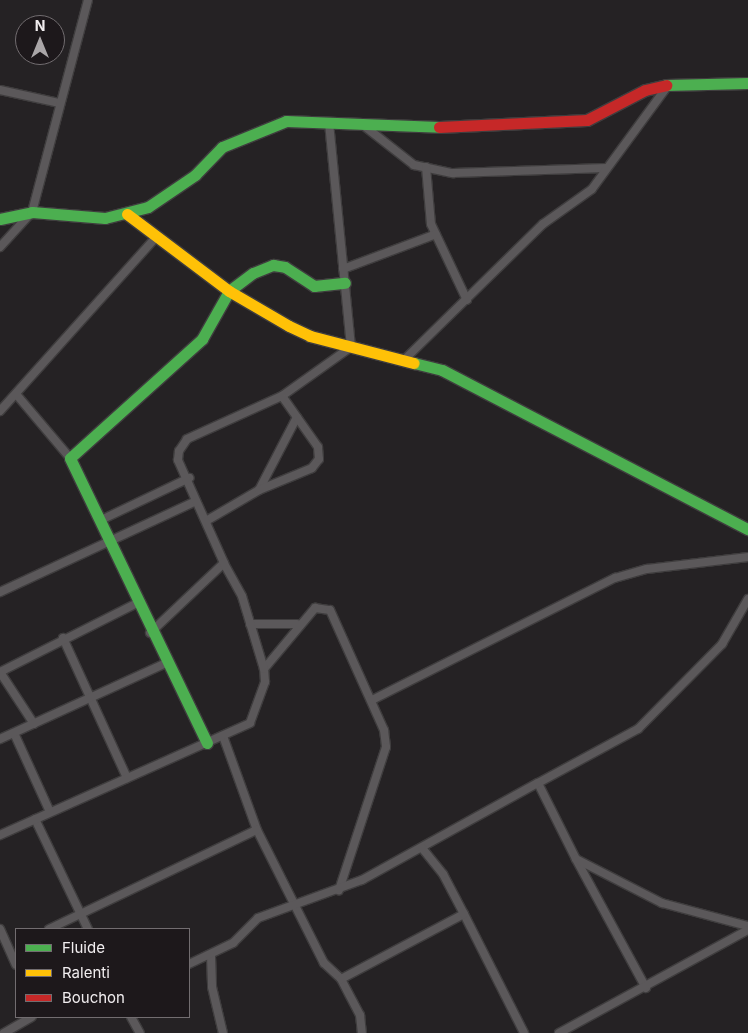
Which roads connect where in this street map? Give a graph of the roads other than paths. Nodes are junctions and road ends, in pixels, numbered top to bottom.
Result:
1 (88, 0) edge
2 (748, 83) edge
3 (670, 84) junction
4 (0, 90) edge
5 (59, 103) junction
6 (329, 123) junction
7 (362, 124) junction
8 (426, 167) junction
9 (606, 168) junction
10 (32, 212) junction
11 (127, 214) junction
12 (0, 219) edge
13 (436, 234) junction
14 (156, 237) junction
15 (0, 247) edge
16 (344, 269) junction
17 (345, 283) junction
18 (229, 290) junction
19 (467, 300) junction
20 (351, 347) junction
21 (407, 357) junction
22 (16, 394) junction
23 (282, 396) junction
24 (0, 411) edge
25 (297, 417) junction
26 (70, 458) junction
27 (189, 478) junction
28 (259, 490) junction
29 (196, 501) junction
30 (101, 520) junction
31 (206, 521) junction
32 (748, 529) edge
33 (112, 541) junction
34 (748, 557) edge
35 (224, 563) junction
36 (0, 592) edge
37 (748, 599) edge
38 (137, 603) junction
39 (250, 624) junction
40 (298, 624) junction
41 (150, 633) junction
42 (63, 638) junction
43 (166, 663) junction
44 (264, 669) junction
45 (0, 672) edge
46 (90, 698) junction
47 (372, 700) junction
48 (34, 724) junction
49 (14, 733) junction
50 (222, 736) junction
51 (0, 739) edge
52 (207, 743) junction
53 (127, 778) junction
54 (538, 783) junction
55 (50, 812) junction
56 (34, 818) junction
57 (257, 830) junction
58 (0, 835) edge
59 (422, 848) junction
60 (576, 859) junction
61 (339, 890) junction
62 (298, 904) junction
63 (464, 914) junction
64 (81, 915) junction
65 (748, 926) edge
66 (51, 928) edge
67 (88, 928) edge
68 (748, 930) edge
69 (1, 933) edge
70 (12, 946) edge
71 (211, 956) junction
72 (15, 960) edge
73 (190, 964) edge
74 (341, 979) junction
75 (646, 988) junction
76 (30, 1018) edge
77 (132, 1018) edge
78 (4, 1033) edge
79 (140, 1033) edge
80 (223, 1033) edge
81 (362, 1033) edge
82 (524, 1033) edge
83 (559, 1033) edge

1 - 5 street
2 - 3 street
3 - 7 street
3 - 9 street
4 - 5 street
5 - 10 street
6 - 7 street
6 - 11 street
6 - 16 street
7 - 8 street
8 - 9 street
8 - 13 street
9 - 19 street
10 - 11 street
10 - 12 street
10 - 15 street
11 - 14 street
13 - 16 street
13 - 19 street
14 - 18 street
14 - 22 street
16 - 17 street
17 - 18 street
17 - 20 street
18 - 20 street
18 - 26 street
19 - 21 street
20 - 21 street
20 - 23 street
21 - 32 street
22 - 24 street
22 - 26 street
23 - 25 street
23 - 27 street
25 - 28 street
25 - 28 street
26 - 30 street
27 - 29 street
27 - 30 street
28 - 31 street
29 - 31 street
29 - 33 street
30 - 33 street
31 - 35 street
33 - 36 street
33 - 38 street
34 - 47 street
35 - 39 street
35 - 41 street
37 - 54 street
38 - 41 street
38 - 42 street
39 - 40 street
39 - 44 street
40 - 44 street
40 - 47 street
41 - 43 street
42 - 45 street
42 - 46 street
43 - 46 street
43 - 52 street
44 - 50 street
45 - 48 street
46 - 48 street
46 - 53 street
47 - 61 street
48 - 49 street
49 - 51 street
49 - 55 street
50 - 52 street
50 - 57 street
52 - 53 street
53 - 55 street
54 - 59 street
54 - 60 street
55 - 56 street
56 - 58 street
56 - 64 street
57 - 62 street
57 - 64 street
59 - 61 street
59 - 63 street
60 - 65 street
60 - 75 street
61 - 62 street
62 - 71 street
62 - 74 street
63 - 74 street
63 - 82 street
64 - 66 street
64 - 67 street
68 - 75 street
69 - 70 street
70 - 72 street
71 - 73 street
71 - 80 street
74 - 81 street
75 - 83 street
76 - 78 street
77 - 79 street

